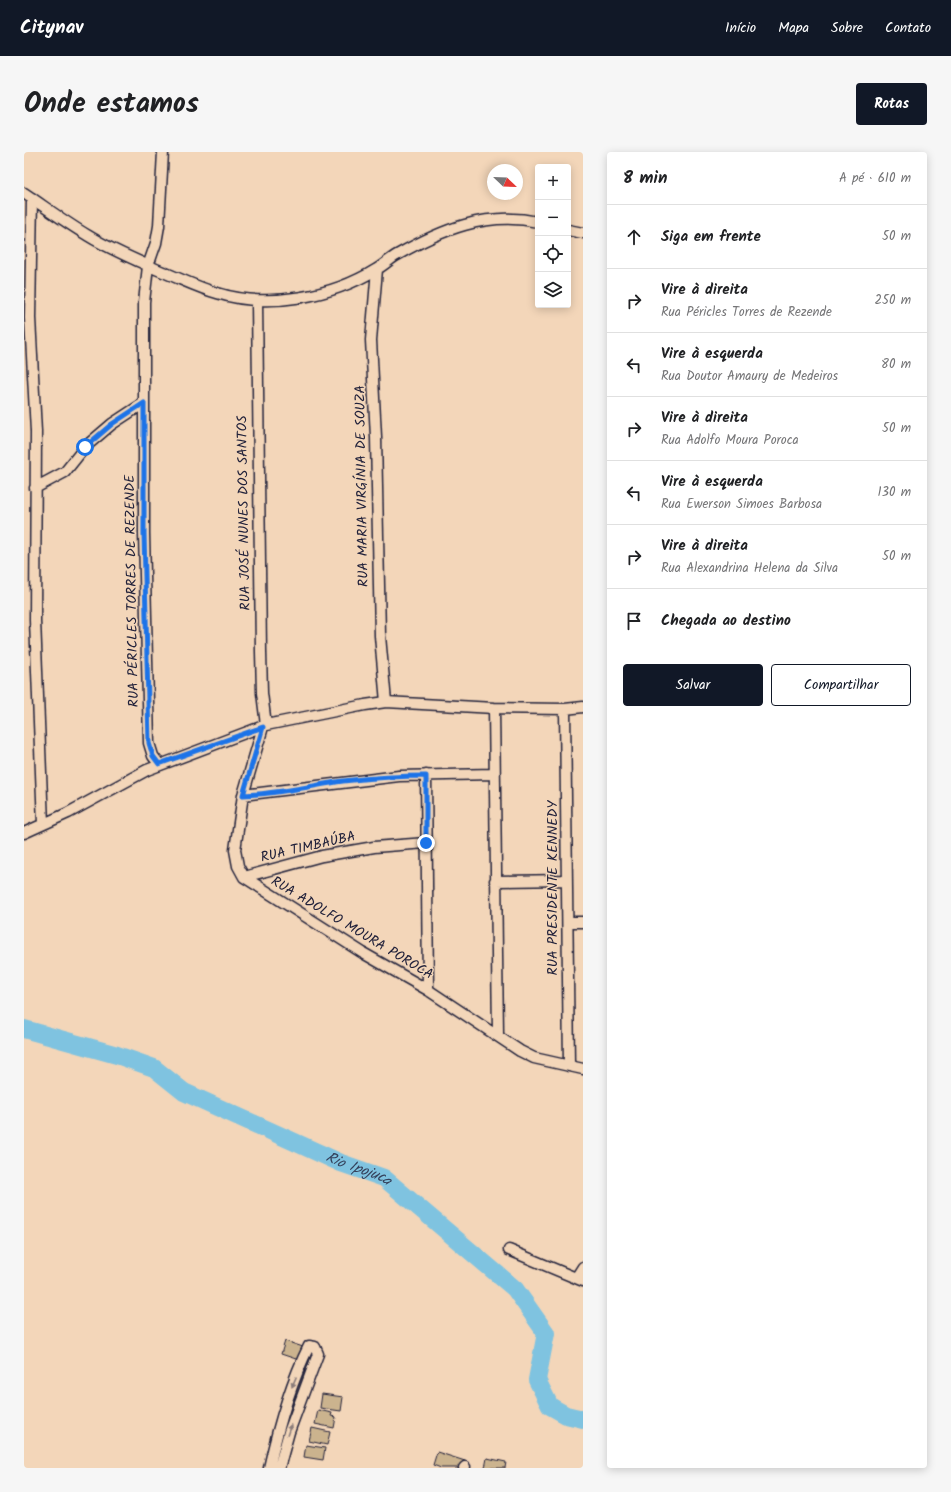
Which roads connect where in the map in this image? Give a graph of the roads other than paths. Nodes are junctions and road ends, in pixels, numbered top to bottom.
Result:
1 (163, 152) edge
2 (28, 196) edge
3 (535, 222) edge
4 (571, 231) edge
5 (583, 234) edge
6 (148, 266) junction
7 (377, 269) junction
8 (257, 301) junction
9 (144, 403) junction
10 (35, 488) junction
11 (386, 702) junction
12 (583, 707) edge
13 (494, 708) junction
14 (566, 709) junction
15 (265, 726) junction
16 (159, 764) junction
17 (494, 774) junction
18 (426, 776) junction
19 (243, 795) junction
20 (43, 824) junction
21 (24, 833) edge
22 (426, 843) junction
23 (244, 877) junction
24 (568, 880) junction
25 (495, 881) junction
26 (568, 922) junction
27 (583, 922) edge
28 (428, 990) junction
29 (498, 1035) junction
30 (568, 1066) junction
31 (583, 1069) edge
32 (509, 1250) dead end
33 (583, 1267) edge
34 (579, 1280) edge
35 (269, 1468) edge
36 (280, 1468) edge

1 - 6 street, RUA PÉRICLES TORRES DE REZENDE
2 - 6 street
2 - 10 street
3 - 7 street
4 - 5 street
6 - 8 street
6 - 9 street, RUA PÉRICLES TORRES DE REZENDE
7 - 8 street
7 - 11 street, RUA MARIA VIRGÍNIA DE SOUZA
8 - 15 street, RUA JOSÉ NUNES DOS SANTOS
9 - 10 street
9 - 16 street, RUA PÉRICLES TORRES DE REZENDE
10 - 20 street
11 - 13 street
11 - 15 street
12 - 14 street
13 - 14 street
13 - 17 street
14 - 24 street, RUA PRESIDENTE KENNEDY
15 - 16 street
15 - 19 street
16 - 20 street
17 - 18 street
17 - 25 street
18 - 19 street
18 - 22 street
19 - 23 street
20 - 21 street
22 - 23 street, RUA TIMBAÚBA
22 - 28 street
23 - 28 street, RUA ADOLFO MOURA POROCA
24 - 25 street
24 - 26 street, RUA PRESIDENTE KENNEDY
25 - 29 street
26 - 27 street
26 - 30 street, RUA PRESIDENTE KENNEDY
28 - 29 street, RUA ADOLFO MOURA POROCA
29 - 30 street, RUA ADOLFO MOURA POROCA
30 - 31 street, RUA ADOLFO MOURA POROCA
32 - 34 street
33 - 34 street
36 -> 35 street

